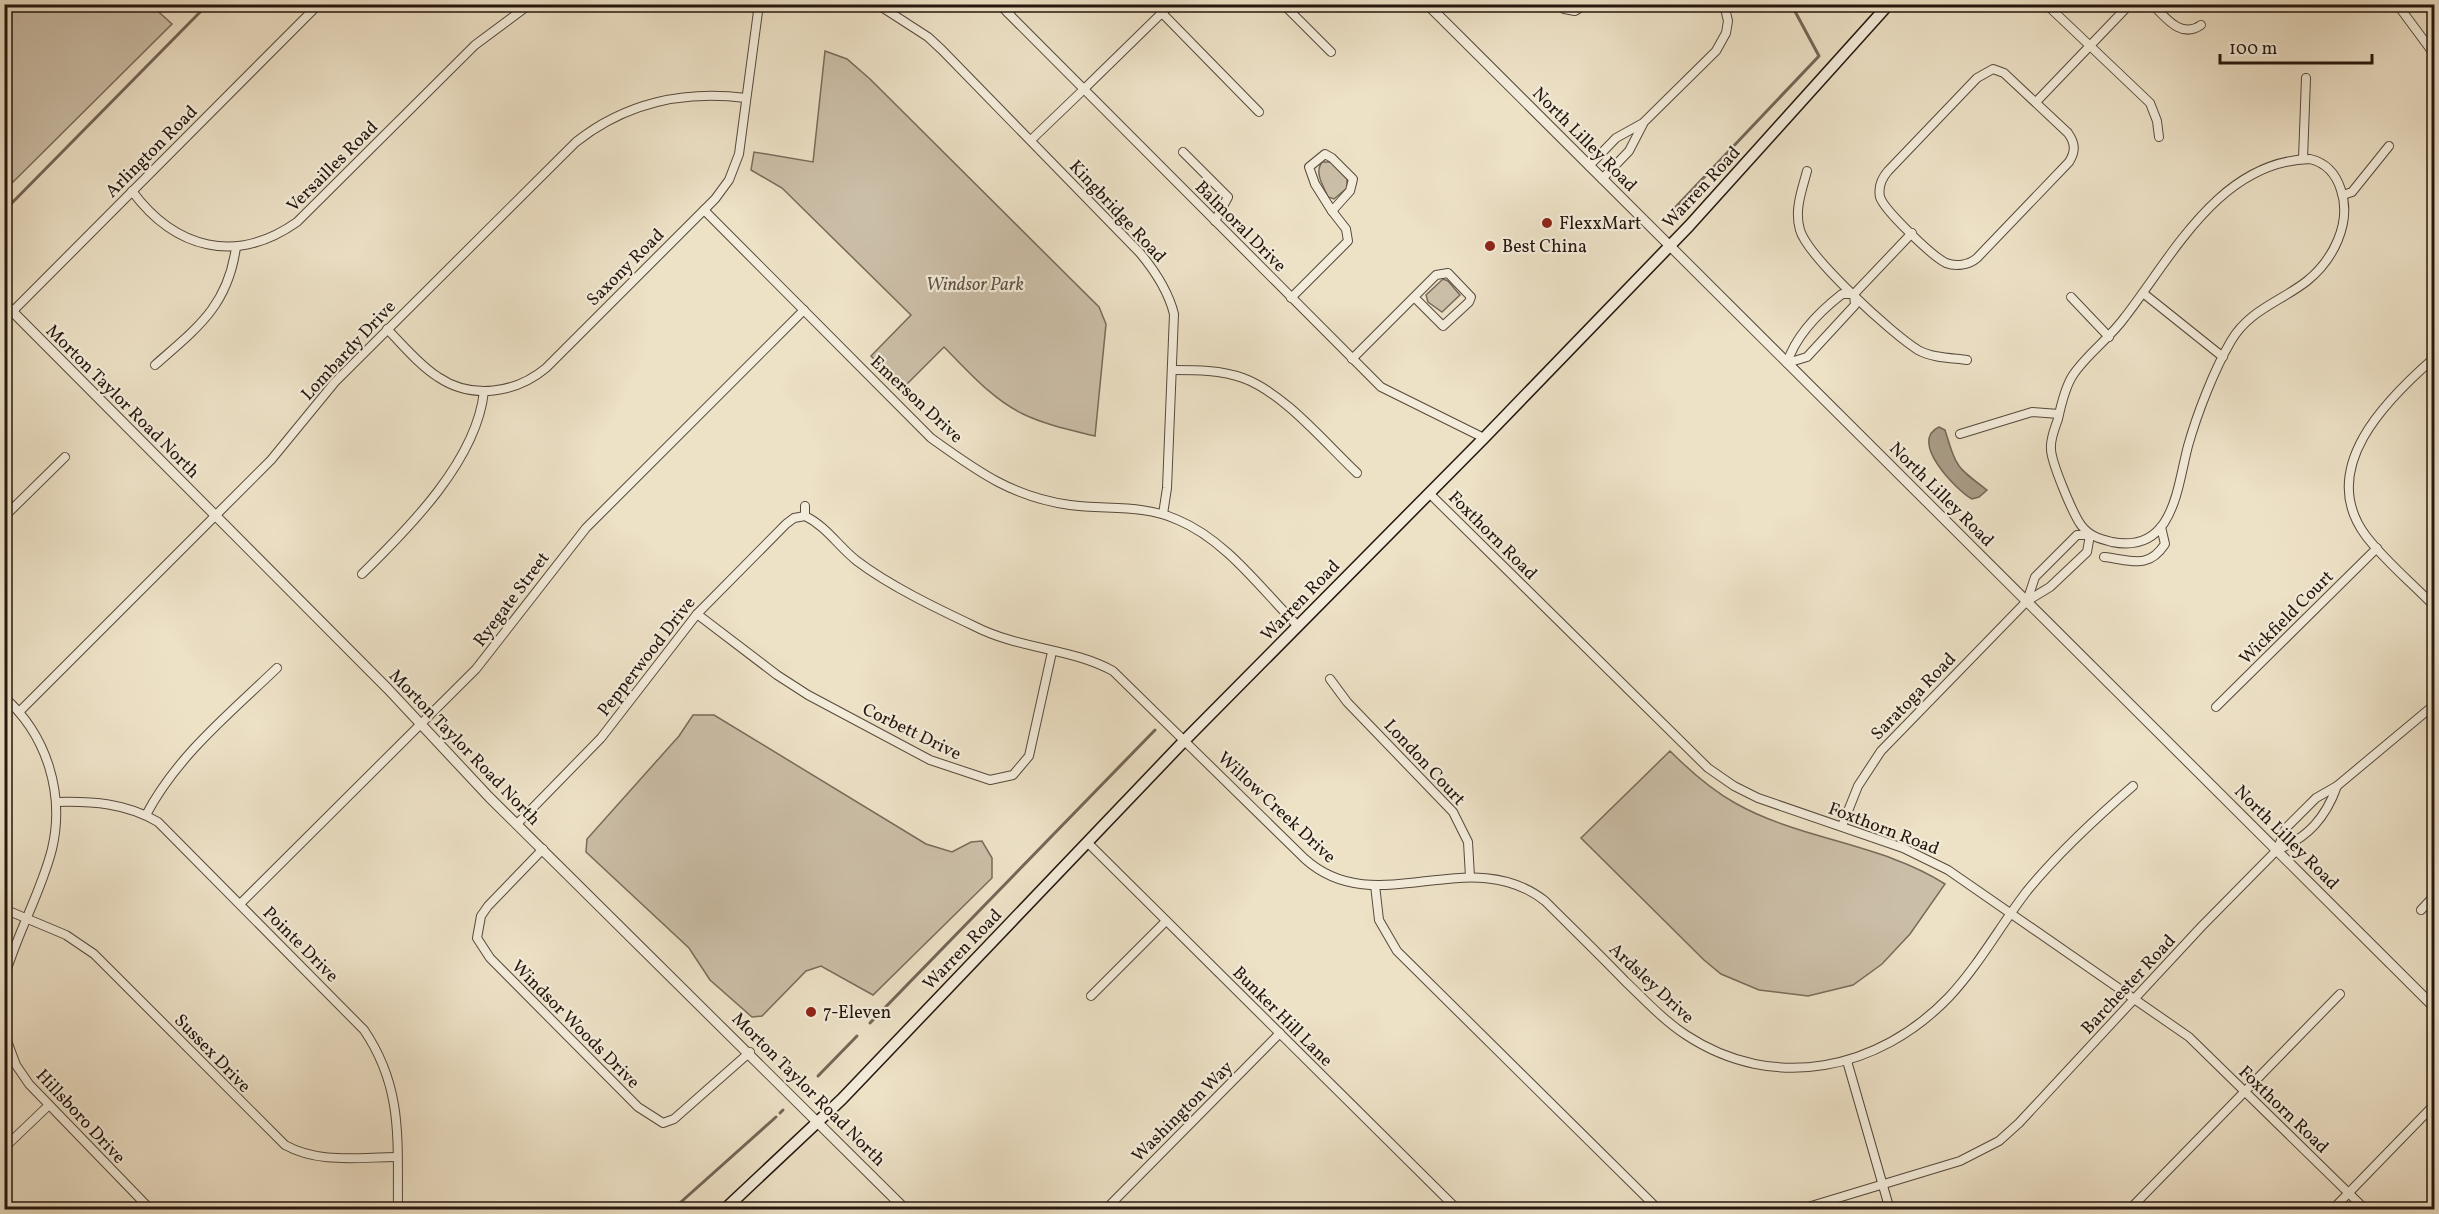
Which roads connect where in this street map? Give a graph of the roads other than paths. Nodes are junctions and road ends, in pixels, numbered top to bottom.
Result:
1 (319, 4) edge
2 (530, 4) edge
3 (759, 4) edge
4 (877, 4) edge
5 (999, 4) edge
6 (1017, 4) edge
7 (1171, 4) edge
8 (1283, 4) edge
9 (1427, 4) edge
10 (1560, 4) edge
11 (1586, 4) edge
12 (1724, 4) edge
13 (2046, 4) edge
14 (2130, 4) edge
15 (2152, 4) edge
16 (2397, 4) edge
17 (1883, 6) edge
18 (1161, 12) junction
19 (1008, 13) junction
20 (2201, 25) dead end
21 (2091, 46) junction
22 (1331, 52) dead end
23 (2434, 54) edge
24 (2306, 78) dead end
25 (1082, 91) junction
26 (746, 98) junction
27 (2036, 102) junction
28 (1259, 112) dead end
29 (1644, 123) junction
30 (2159, 136) dead end
31 (1031, 140) junction
32 (2389, 146) dead end
33 (1183, 152) dead end
34 (2303, 159) junction
35 (1589, 166) junction
36 (1807, 171) dead end
37 (1602, 179) junction
38 (132, 191) junction
39 (2343, 195) junction
40 (704, 210) junction
41 (1332, 211) junction
42 (1215, 221) junction
43 (1912, 233) junction
44 (1670, 245) junction
45 (236, 247) junction
46 (2143, 292) junction
47 (1854, 294) junction
48 (1414, 297) junction
49 (2071, 297) dead end
50 (1291, 298) junction
51 (4, 303) edge
52 (804, 310) junction
53 (14, 312) junction
54 (4, 320) edge
55 (387, 329) junction
56 (2109, 337) junction
57 (2223, 357) junction
58 (2434, 358) edge
59 (1352, 359) junction
60 (1967, 360) dead end
61 (1787, 363) junction
62 (155, 365) dead end
63 (1173, 370) junction
64 (484, 392) junction
65 (2059, 414) junction
66 (1960, 434) dead end
67 (1484, 438) junction
68 (65, 457) dead end
69 (1357, 473) dead end
70 (1429, 493) junction
71 (805, 506) dead end
72 (1163, 514) junction
73 (215, 516) junction
74 (805, 516) junction
75 (4, 517) edge
76 (2161, 527) junction
77 (2091, 535) junction
78 (2377, 548) junction
79 (2104, 557) dead end
80 (362, 574) dead end
81 (2027, 602) junction
82 (2434, 606) edge
83 (697, 614) junction
84 (1297, 626) junction
85 (1052, 652) junction
86 (277, 668) dead end
87 (1330, 679) dead end
88 (4, 698) edge
89 (2434, 705) edge
90 (2216, 707) dead end
91 (19, 712) junction
92 (421, 724) junction
93 (1185, 740) junction
94 (2133, 786) dead end
95 (2337, 786) junction
96 (56, 802) junction
97 (146, 815) junction
98 (517, 824) junction
99 (1842, 826) junction
100 (1088, 843) junction
101 (543, 849) junction
102 (2277, 850) junction
103 (1470, 878) junction
104 (1375, 885) junction
105 (2434, 896) edge
106 (240, 904) junction
107 (4, 909) edge
108 (2421, 910) dead end
109 (2011, 913) junction
110 (26, 918) junction
111 (1166, 921) junction
112 (4, 979) edge
113 (2340, 994) dead end
114 (1091, 996) dead end
115 (2135, 999) junction
116 (2434, 1007) edge
117 (4, 1033) edge
118 (1280, 1033) junction
119 (750, 1052) junction
120 (1847, 1061) junction
121 (2245, 1091) junction
122 (49, 1105) junction
123 (2434, 1105) edge
124 (819, 1121) junction
125 (4, 1148) edge
126 (397, 1157) junction
127 (1882, 1183) junction
128 (2349, 1192) junction
129 (151, 1209) edge
130 (398, 1209) edge
131 (724, 1209) edge
132 (906, 1209) edge
133 (1105, 1209) edge
134 (1458, 1209) edge
135 (1659, 1209) edge
136 (1798, 1209) edge
137 (1890, 1209) edge
138 (2129, 1209) edge
139 (2332, 1209) edge
140 (2366, 1209) edge

1 - 38 street, Arlington Road
2 - 45 street, Versailles Road
3 - 26 street, Saxony Road
4 - 31 street, Kingbridge Road
5 - 19 street, Balmoral Drive
6 - 19 street
7 - 18 street
8 - 22 street
9 - 35 street, North Lilley Road
10 - 11 street
12 - 29 street
13 - 21 street
14 - 21 street
15 - 20 street
16 - 23 street
17 - 44 main road, Warren Road
18 - 25 street
18 - 28 street
19 - 25 street, Balmoral Drive
21 - 27 street
21 - 30 street
24 - 34 street
25 - 31 street
25 - 42 street, Balmoral Drive
26 - 40 street, Saxony Road
26 - 55 street, Lombardy Drive
27 - 43 street
27 - 43 street
29 - 35 street
29 - 37 street
31 - 63 street, Kingbridge Road
32 - 39 street
33 - 42 street
34 - 39 street
34 - 46 street
35 - 37 street, North Lilley Road
36 - 47 street
37 - 44 street, North Lilley Road
38 - 45 street, Versailles Road
38 - 53 street, Arlington Road
39 - 57 street
40 - 52 street, Emerson Drive
40 - 64 street, Saxony Road
41 - 41 street
41 - 50 street
42 - 50 street, Balmoral Drive
43 - 47 street
44 - 61 street, North Lilley Road
44 - 67 main road, Warren Road
45 - 62 street
46 - 56 street
46 - 57 street
47 - 60 street
47 - 61 street
47 - 61 street
48 - 48 street
48 - 59 street
49 - 56 street
50 - 59 street, Balmoral Drive
51 - 53 street, Morton Taylor Road North
52 - 72 street, Emerson Drive
52 - 92 street, Ryegate Street
53 - 54 street, Arlington Road
53 - 73 street, Morton Taylor Road North
55 - 64 street, Saxony Road
55 - 73 street, Lombardy Drive
56 - 65 street
57 - 76 street
58 - 78 street
59 - 67 street, Balmoral Drive
61 - 81 street, North Lilley Road
63 - 69 street
63 - 72 street, Kingbridge Road
64 - 80 street
65 - 66 street
65 - 77 street
67 - 70 main road, Warren Road
68 - 75 street
70 - 84 main road, Warren Road
70 - 99 street, Foxthorn Road
71 - 74 street
72 - 84 street, Emerson Drive
73 - 91 street, Lombardy Drive
73 - 92 street, Morton Taylor Road North
74 - 83 street, Pepperwood Drive
74 - 85 street, Willow Creek Drive
76 - 77 street
76 - 79 street
77 - 81 street
77 - 81 street
78 - 82 street
78 - 90 street, Wickfield Court
81 - 99 street, Saratoga Road
81 - 102 street, North Lilley Road
83 - 85 street, Corbett Drive
83 - 98 street, Pepperwood Drive
84 - 93 main road, Warren Road
85 - 93 street, Willow Creek Drive
86 - 97 street
87 - 103 street, London Court
88 - 91 street
89 - 95 street, Barchester Road
91 - 96 street
92 - 98 street, Morton Taylor Road North
92 - 106 street, Ryegate Street
93 - 100 main road, Warren Road
93 - 104 street, Willow Creek Drive
94 - 109 street, Ardsley Drive
95 - 102 street, Barchester Road
95 - 102 street
96 - 97 street, Pointe Drive
96 - 110 street
97 - 106 street, Pointe Drive
98 - 101 street, Morton Taylor Road North
99 - 109 street, Foxthorn Road
100 - 111 street, Bunker Hill Lane
100 - 124 main road, Warren Road
101 - 119 street, Morton Taylor Road North
101 - 119 street, Windsor Woods Drive
102 - 115 street, Barchester Road
102 - 116 street, North Lilley Road
103 - 104 street, Ardsley Drive
103 - 120 street, Ardsley Drive
104 - 135 street
105 - 108 street
106 - 126 street, Pointe Drive
107 - 110 street, Sussex Drive
109 - 115 street, Foxthorn Road
109 - 120 street, Ardsley Drive
110 - 112 street
110 - 126 street, Sussex Drive
111 - 114 street
111 - 118 street, Bunker Hill Lane
113 - 121 street
115 - 121 street, Foxthorn Road
115 - 127 street, Barchester Road
117 - 122 street, Hillsboro Drive
118 - 133 street, Washington Way
118 - 134 street, Bunker Hill Lane
119 - 124 street, Morton Taylor Road North
120 - 127 street
121 - 128 street, Foxthorn Road
121 - 138 street
122 - 125 street
122 - 129 street, Hillsboro Drive
123 - 128 street
124 - 131 main road, Warren Road
124 - 132 street, Morton Taylor Road North
126 - 130 street, Pointe Drive
127 - 136 street, Barchester Road
127 - 137 street
128 - 139 street
128 - 140 street, Foxthorn Road

